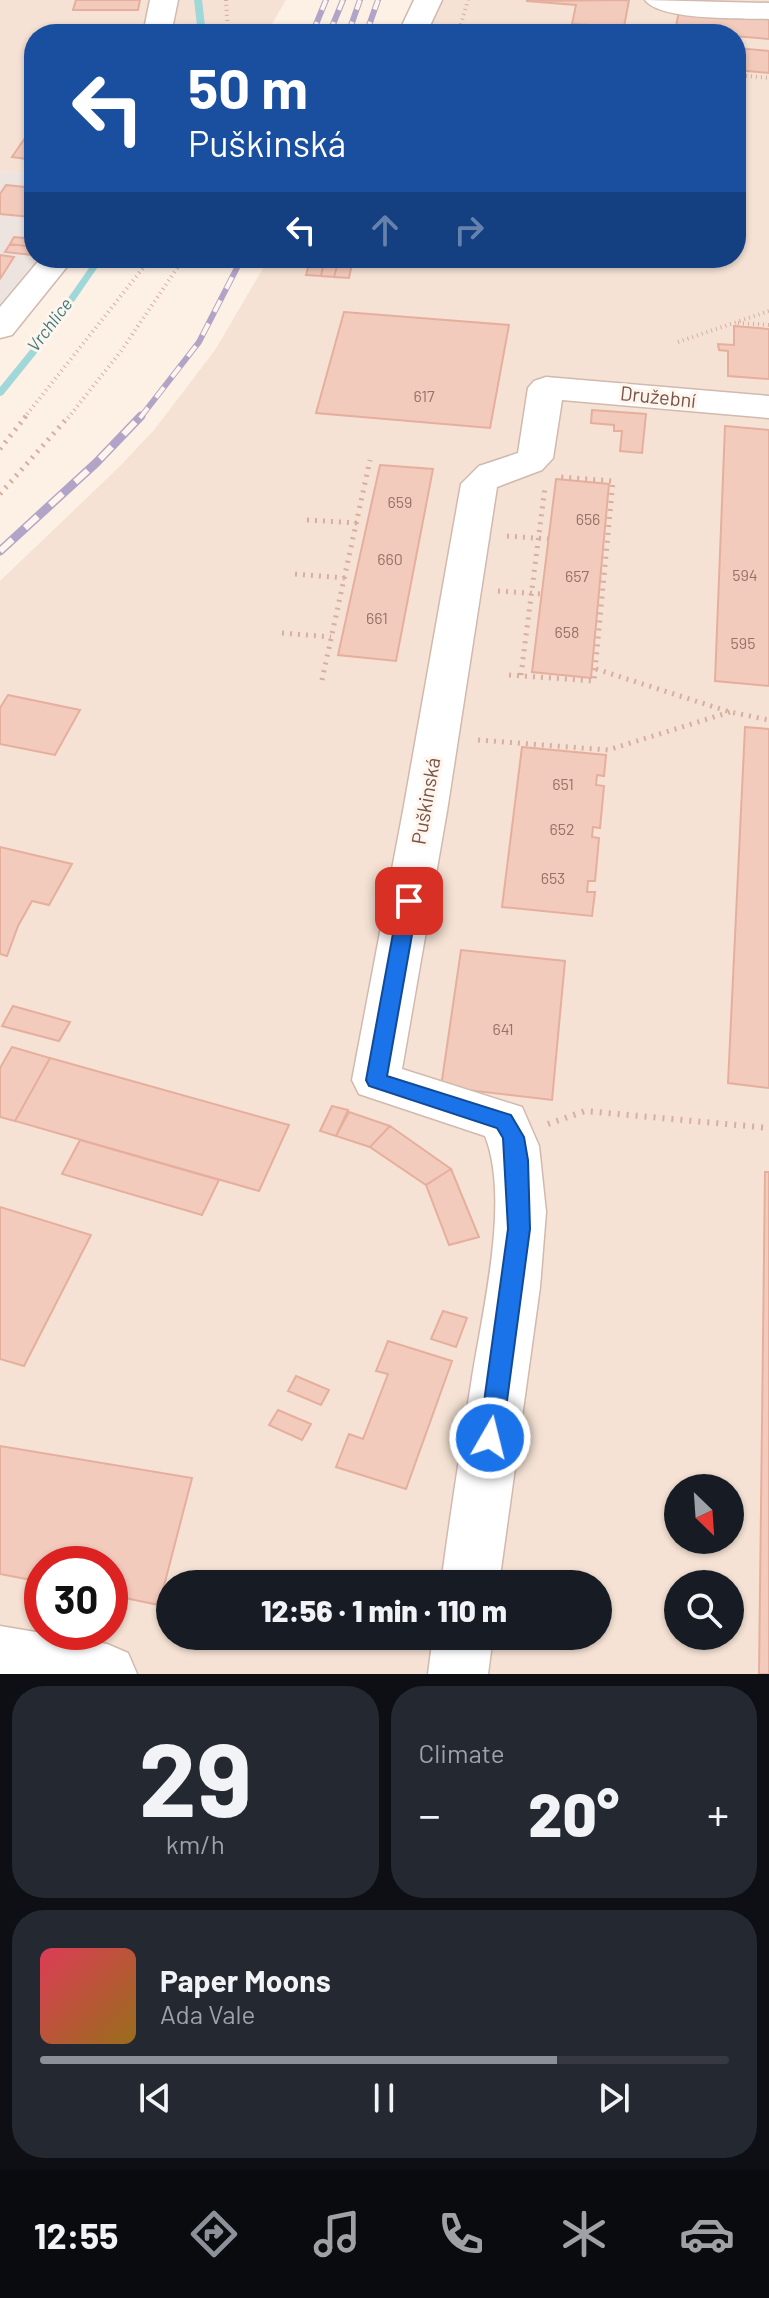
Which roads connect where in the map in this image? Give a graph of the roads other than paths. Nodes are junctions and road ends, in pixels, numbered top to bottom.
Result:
1 (164, 0) edge
2 (428, 0) edge
3 (657, 6) edge
4 (759, 7) edge
5 (159, 24) edge
6 (417, 24) edge
7 (50, 268) edge
8 (0, 328) edge
9 (546, 388) joint
10 (769, 407) edge
11 (472, 1570) edge
12 (461, 1650) edge
13 (0, 1656) edge
14 (107, 1674) edge
15 (458, 1674) edge

1 - 5 street
2 - 6 street
3 - 4 street
7 - 8 street
9 - 10 street, Družební
9 - 11 street, Puškinská
12 - 15 street
13 - 14 street

